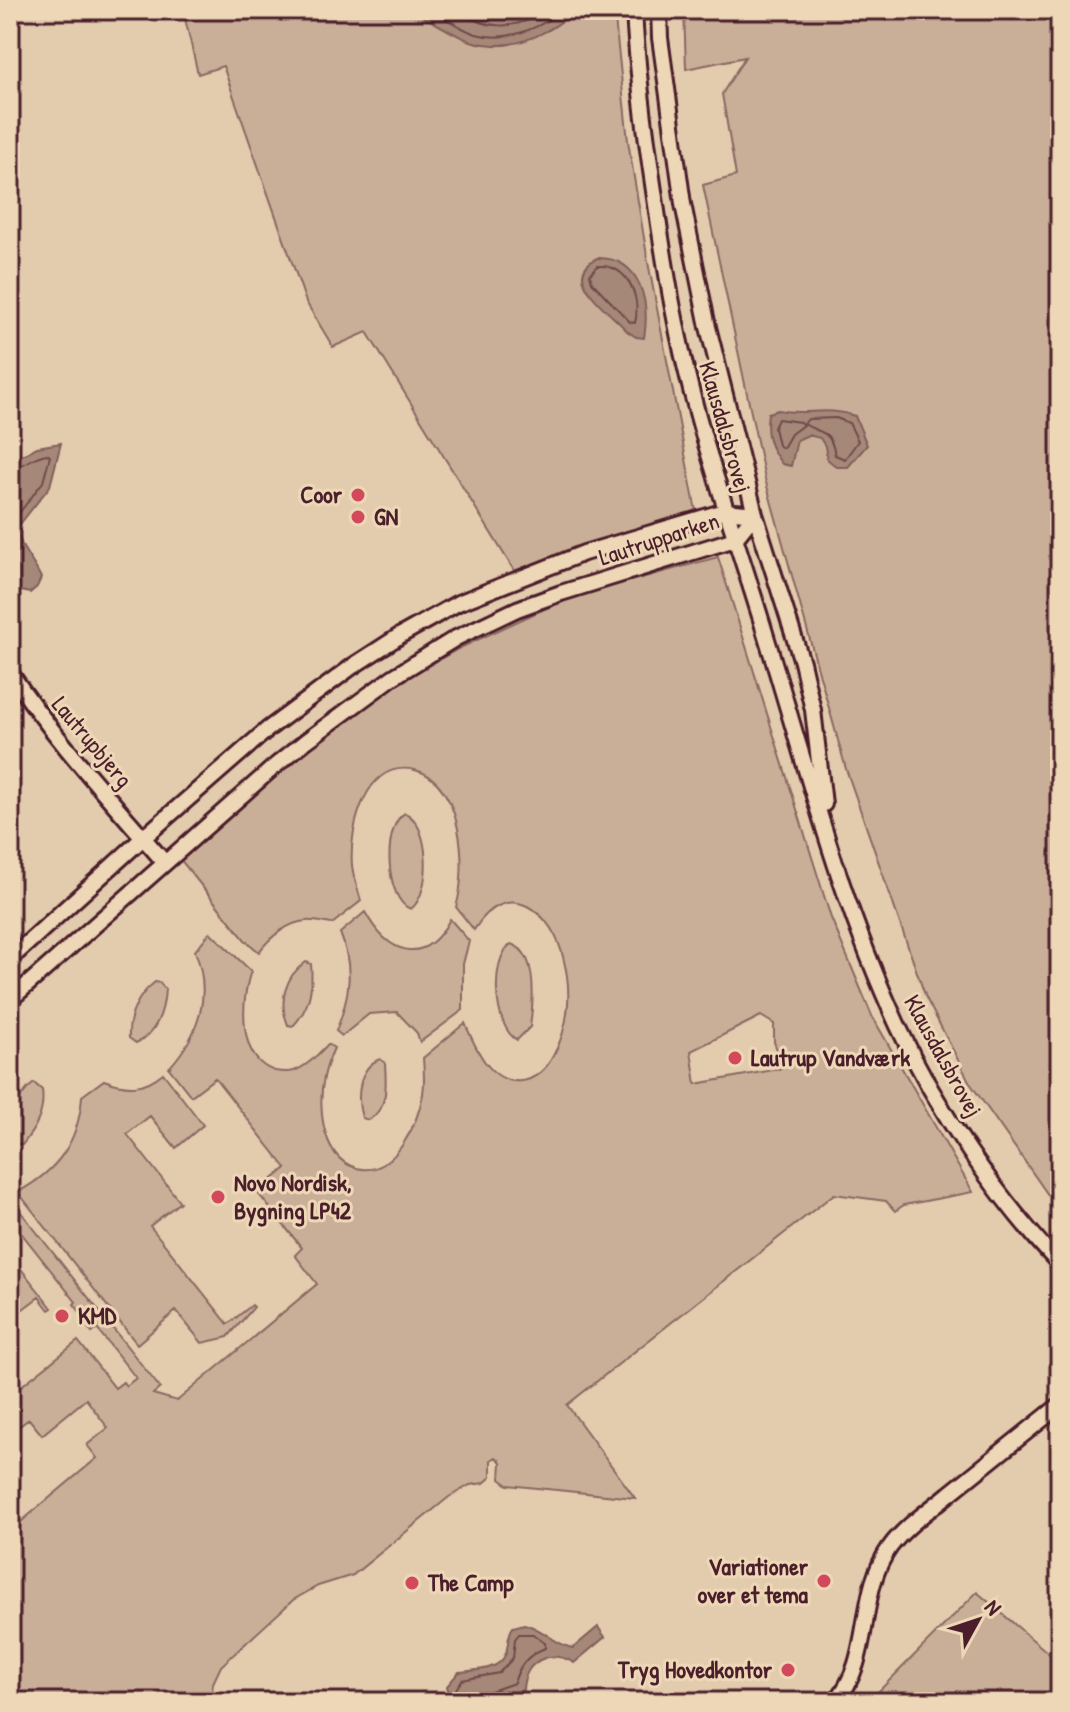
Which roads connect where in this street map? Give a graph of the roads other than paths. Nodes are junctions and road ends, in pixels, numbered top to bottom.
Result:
1 (634, 10) edge
2 (659, 10) edge
3 (725, 511) junction
4 (755, 514) junction
5 (735, 539) junction
6 (10, 672) edge
7 (143, 838) junction
8 (829, 844) junction
9 (165, 863) junction
10 (10, 959) edge
11 (10, 1000) edge
12 (1060, 1265) edge
13 (1060, 1405) edge
14 (835, 1702) edge

1 - 3 street, Klausdalsbrovej
2 - 4 street, Klausdalsbrovej
3 - 4 street, Lautrupparken
3 - 5 street, Klausdalsbrovej
3 - 7 street, Lautrupparken
4 - 5 street, Lautrupparken
4 - 8 street, Klausdalsbrovej
5 - 8 street, Klausdalsbrovej
5 - 9 street, Lautrupparken
6 - 7 street, Lautrupbjerg
7 - 9 street, Lautrupbjerg
7 - 10 street, Lautrupparken
8 - 12 street, Klausdalsbrovej
9 - 11 street, Lautrupparken
13 - 14 street

